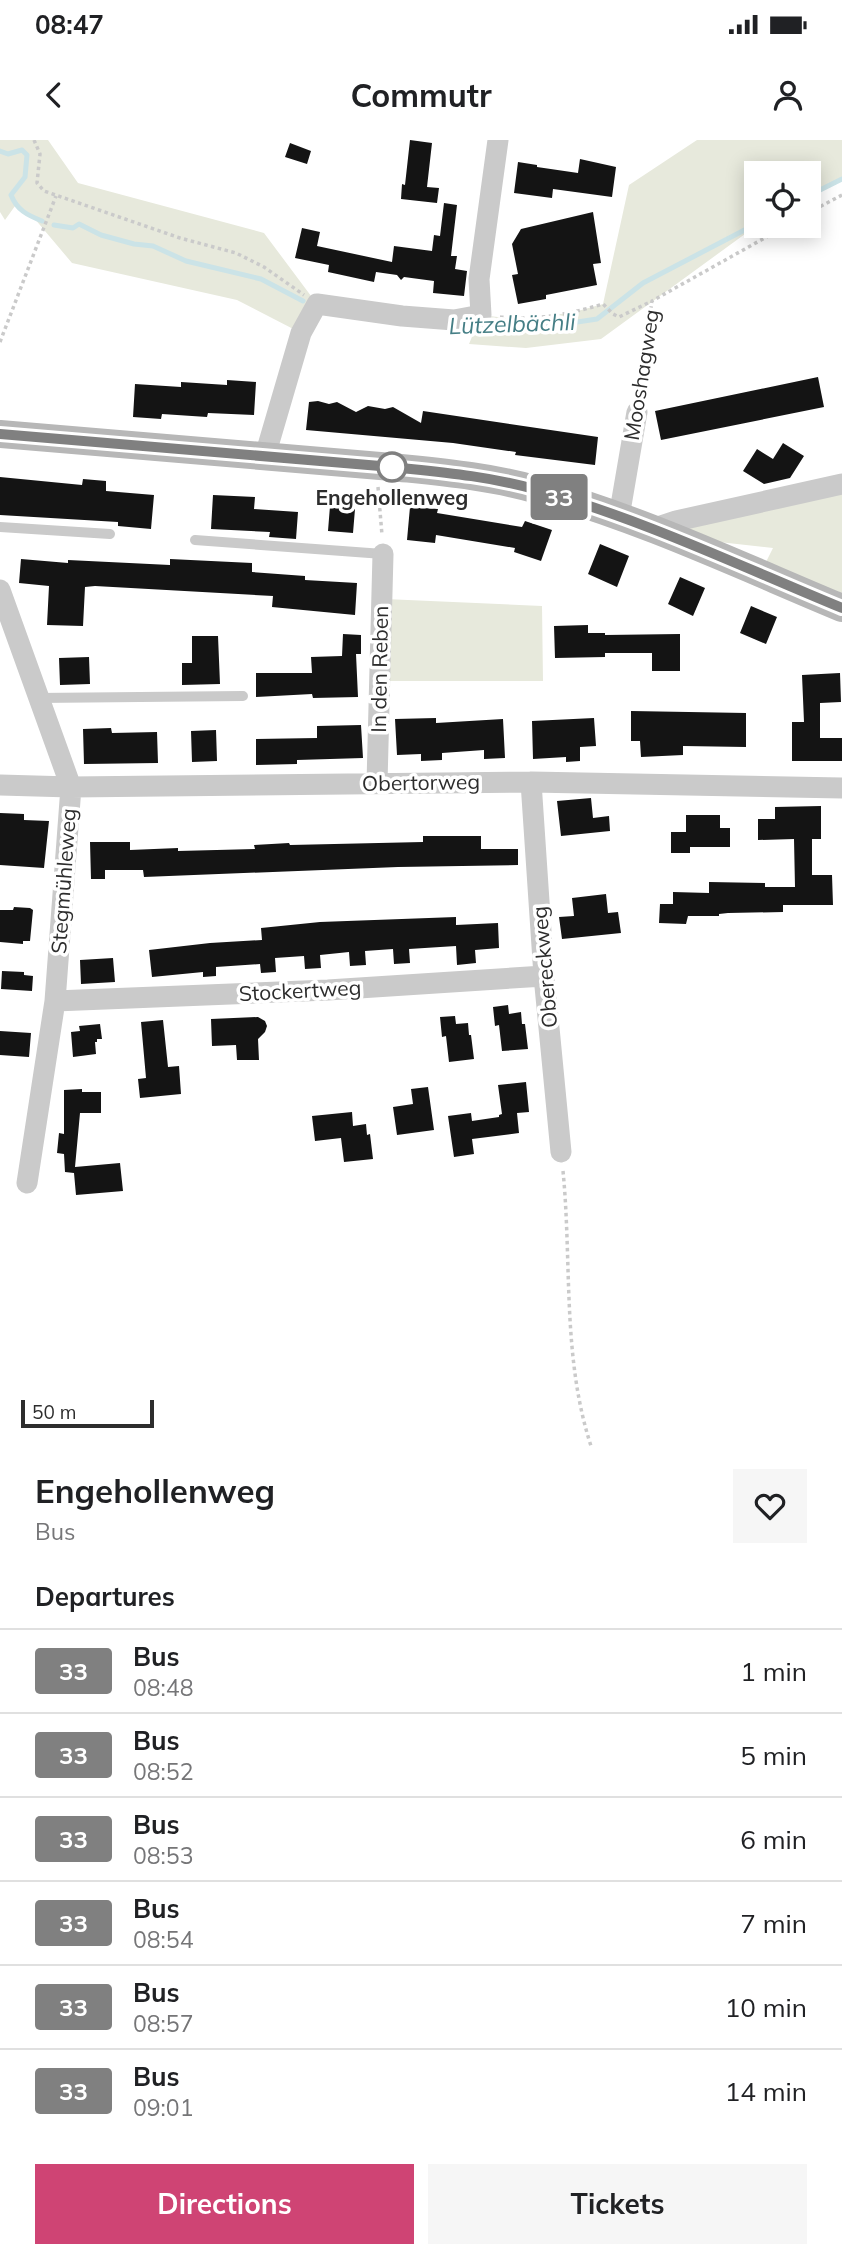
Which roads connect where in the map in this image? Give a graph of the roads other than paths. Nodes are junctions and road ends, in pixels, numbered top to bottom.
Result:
1 (498, 140) edge
2 (637, 412) road end
3 (0, 434) edge
4 (265, 456) junction
5 (842, 484) edge
6 (619, 517) junction
7 (0, 527) edge
8 (652, 529) junction
9 (110, 534) dead end
10 (195, 540) dead end
11 (383, 554) joint
12 (0, 590) edge
13 (842, 608) edge
14 (243, 696) dead end
15 (37, 698) junction
16 (531, 782) junction
17 (377, 783) junction
18 (0, 785) edge
19 (71, 787) junction
20 (842, 788) edge
21 (544, 976) junction
22 (55, 1001) junction
23 (561, 1152) road end
24 (27, 1183) dead end

1 - 4 street
2 - 6 street, Mooshagweg
3 - 4 street
4 - 6 street
5 - 8 street
6 - 8 street
7 - 9 lane
8 - 13 street
10 - 11 lane
11 - 17 street, In den Reben
12 - 15 street, Stegmühleweg
14 - 15 lane
15 - 19 street, Stegmühleweg
16 - 17 street, Obertorweg
16 - 20 street, Obertorweg
16 - 21 street, Obereckweg
17 - 19 street, Obertorweg
18 - 19 street, Obertorweg
19 - 22 street, Stegmühleweg
21 - 22 street, Stockertweg
21 - 23 street, Obereckweg
22 - 24 street, Stegmühleweg

